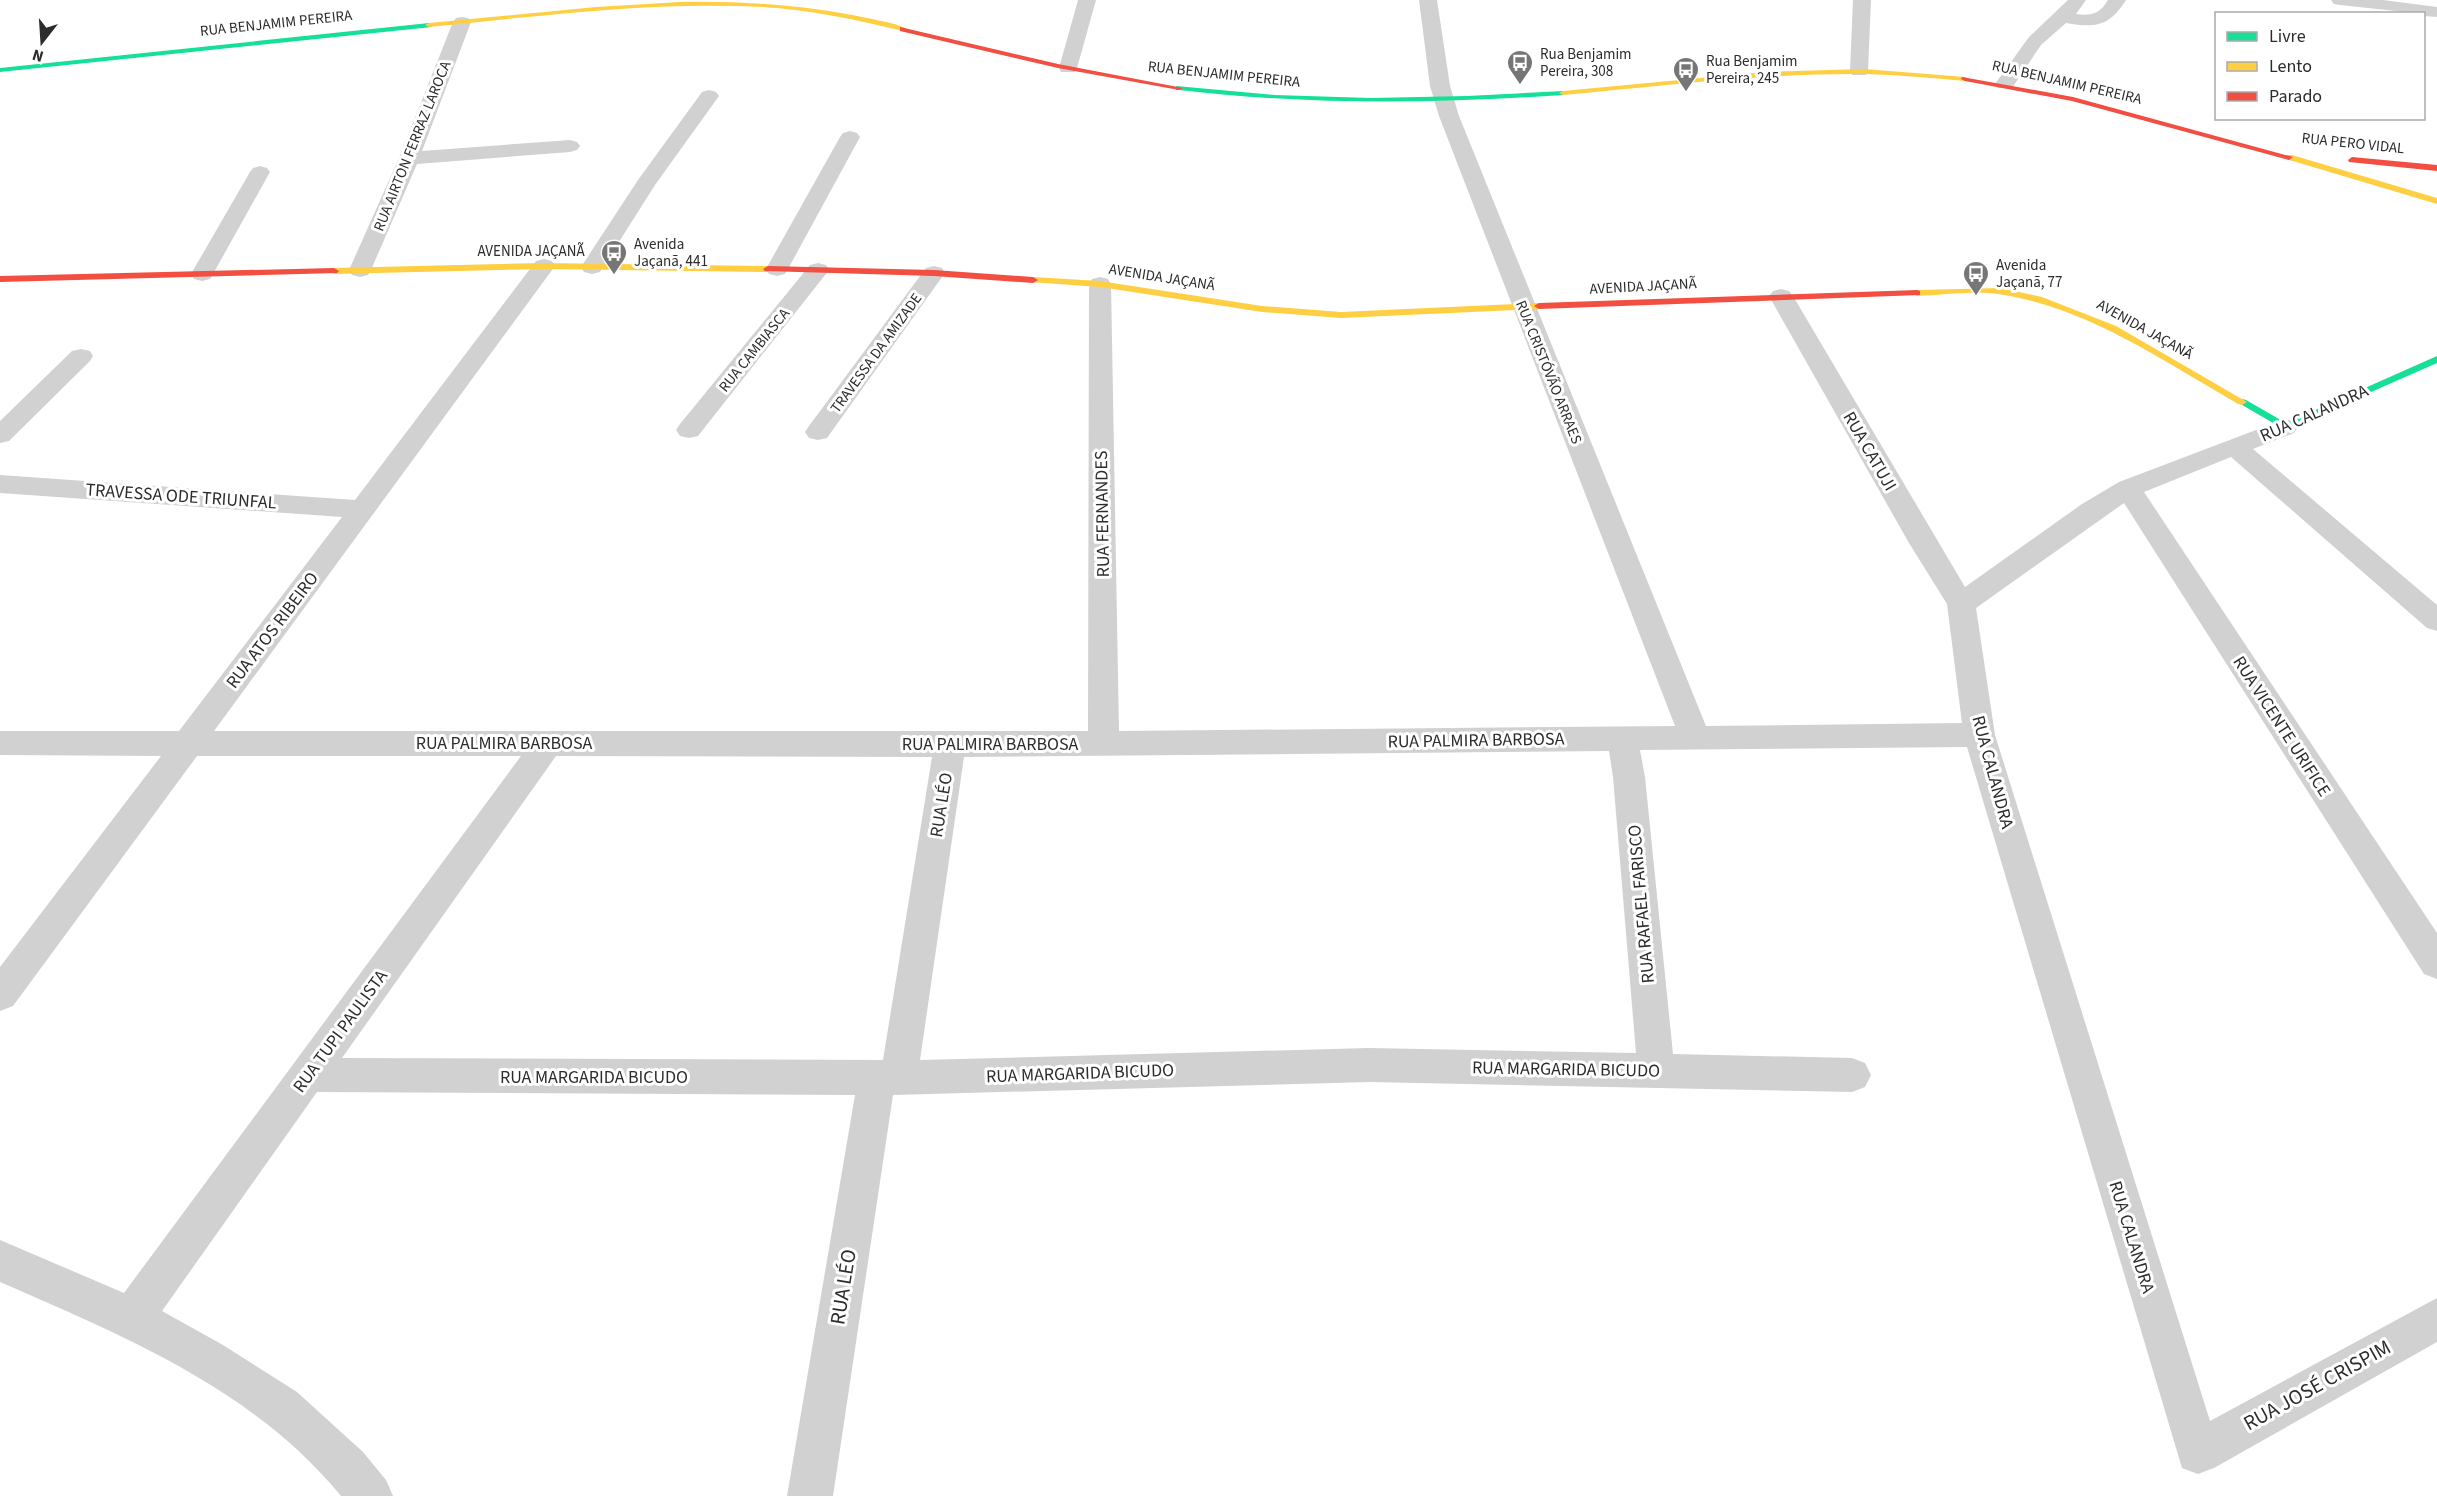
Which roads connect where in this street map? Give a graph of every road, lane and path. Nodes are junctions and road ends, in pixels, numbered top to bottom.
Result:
1 (1087, 0) edge
2 (1428, 0) edge
3 (1862, 0) edge
4 (2077, 0) edge
5 (2117, 0) edge
6 (2340, 0) edge
7 (758, 2) edge
8 (630, 4) edge
9 (2437, 12) edge
10 (2062, 17) junction
11 (462, 22) junction
12 (1068, 68) junction
13 (0, 69) edge
14 (1859, 71) junction
15 (2005, 84) junction
16 (710, 96) dead end
17 (1444, 102) junction
18 (850, 137) dead end
19 (570, 146) dead end
20 (2265, 150) junction
21 (410, 158) junction
22 (2437, 168) edge
23 (260, 171) dead end
24 (2437, 201) edge
25 (544, 266) junction
26 (591, 267) junction
27 (777, 269) junction
28 (360, 270) junction
29 (818, 270) junction
30 (934, 273) junction
31 (202, 274) junction
32 (0, 279) edge
33 (1100, 285) junction
34 (1781, 296) junction
35 (1524, 309) junction
36 (81, 356) dead end
37 (2437, 359) edge
38 (2424, 364) junction
39 (2437, 374) edge
40 (2285, 427) junction
41 (689, 430) dead end
42 (818, 432) dead end
43 (0, 435) edge
44 (2235, 447) junction
45 (0, 484) edge
46 (2128, 488) junction
47 (362, 509) junction
48 (1961, 604) junction
49 (2437, 621) edge
50 (1979, 735) junction
51 (1622, 738) junction
52 (1695, 738) junction
53 (0, 743) edge
54 (188, 743) junction
55 (548, 743) junction
56 (1104, 744) junction
57 (950, 745) junction
58 (2437, 963) edge
59 (0, 995) edge
60 (1656, 1071) junction
61 (308, 1075) junction
62 (1852, 1075) dead end
63 (888, 1078) junction
64 (0, 1261) edge
65 (132, 1318) junction
66 (2437, 1319) edge
67 (2198, 1452) joint
68 (370, 1496) edge
69 (810, 1496) edge

1 - 12 street
2 - 17 street, RUA CRISTÓVÃO ARRAES
3 - 14 street
4 - 10 street
5 - 10 street
6 - 9 street
7 - 8 main road, RUA BENJAMIM PEREIRA
7 - 12 main road, RUA BENJAMIM PEREIRA
8 - 11 main road, RUA BENJAMIM PEREIRA
10 - 15 street
11 - 13 main road, RUA BENJAMIM PEREIRA
11 - 21 street, RUA AIRTON FERRAZ LAROCA
12 - 17 main road, RUA BENJAMIM PEREIRA
14 - 15 main road, RUA BENJAMIM PEREIRA
14 - 17 main road, RUA BENJAMIM PEREIRA
15 - 20 main road, RUA BENJAMIM PEREIRA
16 - 26 street
17 - 35 street, RUA CRISTÓVÃO ARRAES
18 - 27 street
19 - 21 street
20 - 22 main road, RUA PERO VIDAL
20 - 24 main road, RUA BENJAMIM PEREIRA
21 - 28 street, RUA AIRTON FERRAZ LAROCA
23 - 31 street
25 - 26 main road, AVENIDA JAÇANÃ
25 - 28 main road, AVENIDA JAÇANÃ
25 - 47 street, RUA ATOS RIBEIRO
26 - 27 main road, AVENIDA JAÇANÃ
27 - 29 main road, AVENIDA JAÇANÃ
28 - 31 main road, AVENIDA JAÇANÃ
29 - 30 main road, AVENIDA JAÇANÃ
29 - 41 street, RUA CAMBIASCA
30 - 33 main road, AVENIDA JAÇANÃ
30 - 42 street, TRAVESSA DA AMIZADE
31 - 32 main road, AVENIDA JAÇANÃ
33 - 35 main road, AVENIDA JAÇANÃ
33 - 56 street, RUA FERNANDES
34 - 35 main road, AVENIDA JAÇANÃ
34 - 40 main road, AVENIDA JAÇANÃ
34 - 48 street, RUA CATUJI
35 - 52 street, RUA CRISTÓVÃO ARRAES
36 - 43 street
37 - 38 main road, RUA CALANDRA
38 - 39 main road
38 - 40 main road, RUA CALANDRA
40 - 44 street, RUA CALANDRA
44 - 46 street, RUA CALANDRA
44 - 49 street
45 - 47 street, TRAVESSA ODE TRIUNFAL
46 - 48 street, RUA CALANDRA
46 - 58 street, RUA VICENTE URIFICE
47 - 54 street, RUA ATOS RIBEIRO
48 - 50 street, RUA CALANDRA
50 - 52 street, RUA PALMIRA BARBOSA
50 - 67 street, RUA CALANDRA
51 - 52 street, RUA PALMIRA BARBOSA
51 - 56 street, RUA PALMIRA BARBOSA
51 - 60 street, RUA RAFAEL FARISCO
53 - 54 street, RUA PALMIRA BARBOSA
54 - 55 street, RUA PALMIRA BARBOSA
54 - 59 street, RUA ATOS RIBEIRO
55 - 57 street, RUA PALMIRA BARBOSA
55 - 61 street, RUA TUPI PAULISTA
56 - 57 street, RUA PALMIRA BARBOSA
57 - 63 street, RUA LÉO
60 - 62 street, RUA MARGARIDA BICUDO
60 - 63 street, RUA MARGARIDA BICUDO
61 - 63 street, RUA MARGARIDA BICUDO
61 - 65 street, RUA TUPI PAULISTA
63 - 69 street, RUA LÉO
64 - 65 street
65 - 68 street
66 - 67 street, RUA JOSÉ CRISPIM

